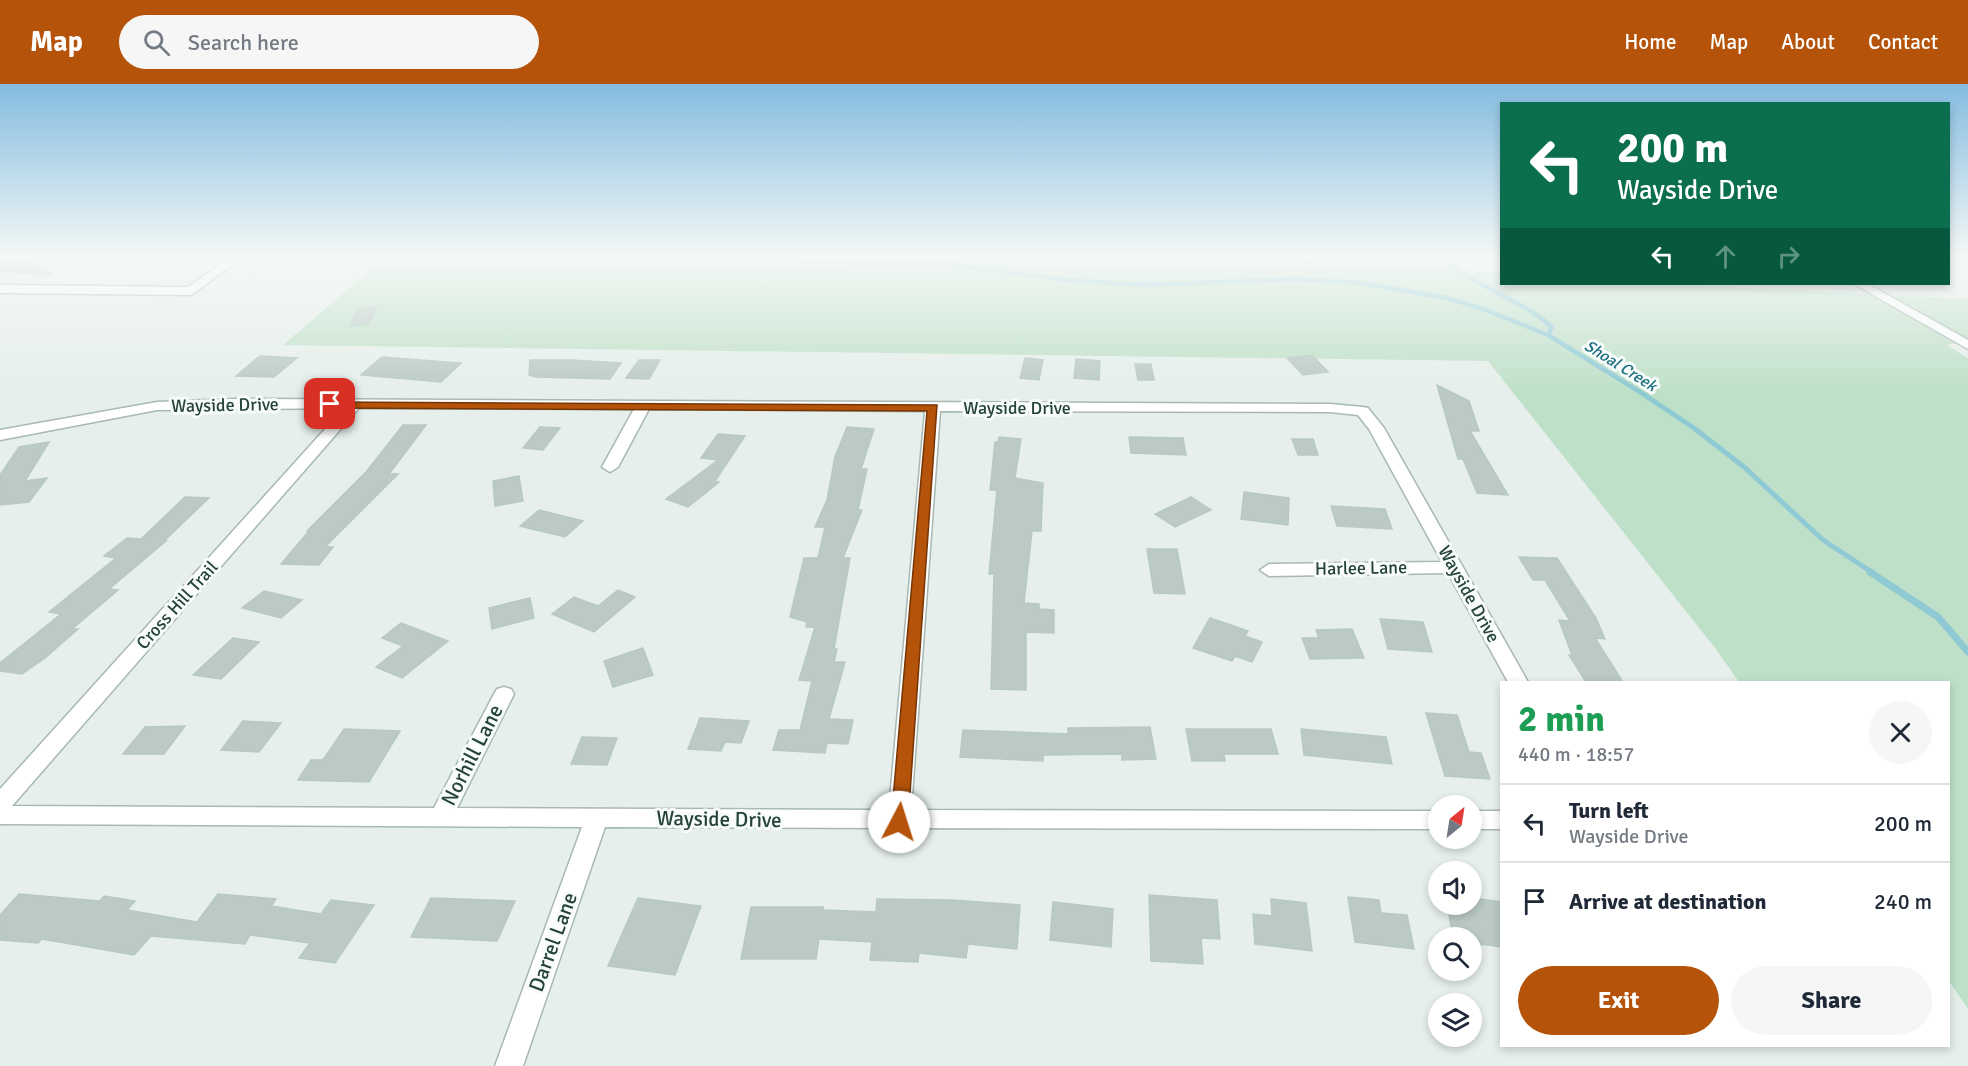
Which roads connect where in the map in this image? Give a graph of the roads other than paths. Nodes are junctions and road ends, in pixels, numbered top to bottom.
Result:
1 (1892, 302) edge
2 (1968, 345) edge
3 (354, 405) junction
4 (643, 406) junction
5 (933, 407) junction
6 (0, 435) edge
7 (610, 467) dead end
8 (1453, 567) junction
9 (1269, 570) dead end
10 (1517, 681) edge
11 (504, 694) dead end
12 (0, 804) edge
13 (0, 815) edge
14 (441, 816) junction
15 (597, 818) junction
16 (1428, 820) edge
17 (1482, 820) edge
18 (1500, 820) edge
19 (899, 822) junction
20 (509, 1066) edge

1 - 2 street
3 - 4 street, Wayside Drive
3 - 6 street, Wayside Drive
3 - 12 street, Cross Hill Trail
4 - 5 street, Wayside Drive
4 - 7 street
5 - 8 street, Wayside Drive
5 - 19 street
8 - 9 street, Harlee Lane
8 - 10 street, Wayside Drive
11 - 14 street, Norhill Lane
13 - 14 street, Wayside Drive
14 - 15 street, Wayside Drive
15 - 19 street, Wayside Drive
15 - 20 street, Darrel Lane
16 - 19 street, Wayside Drive
17 - 18 street

